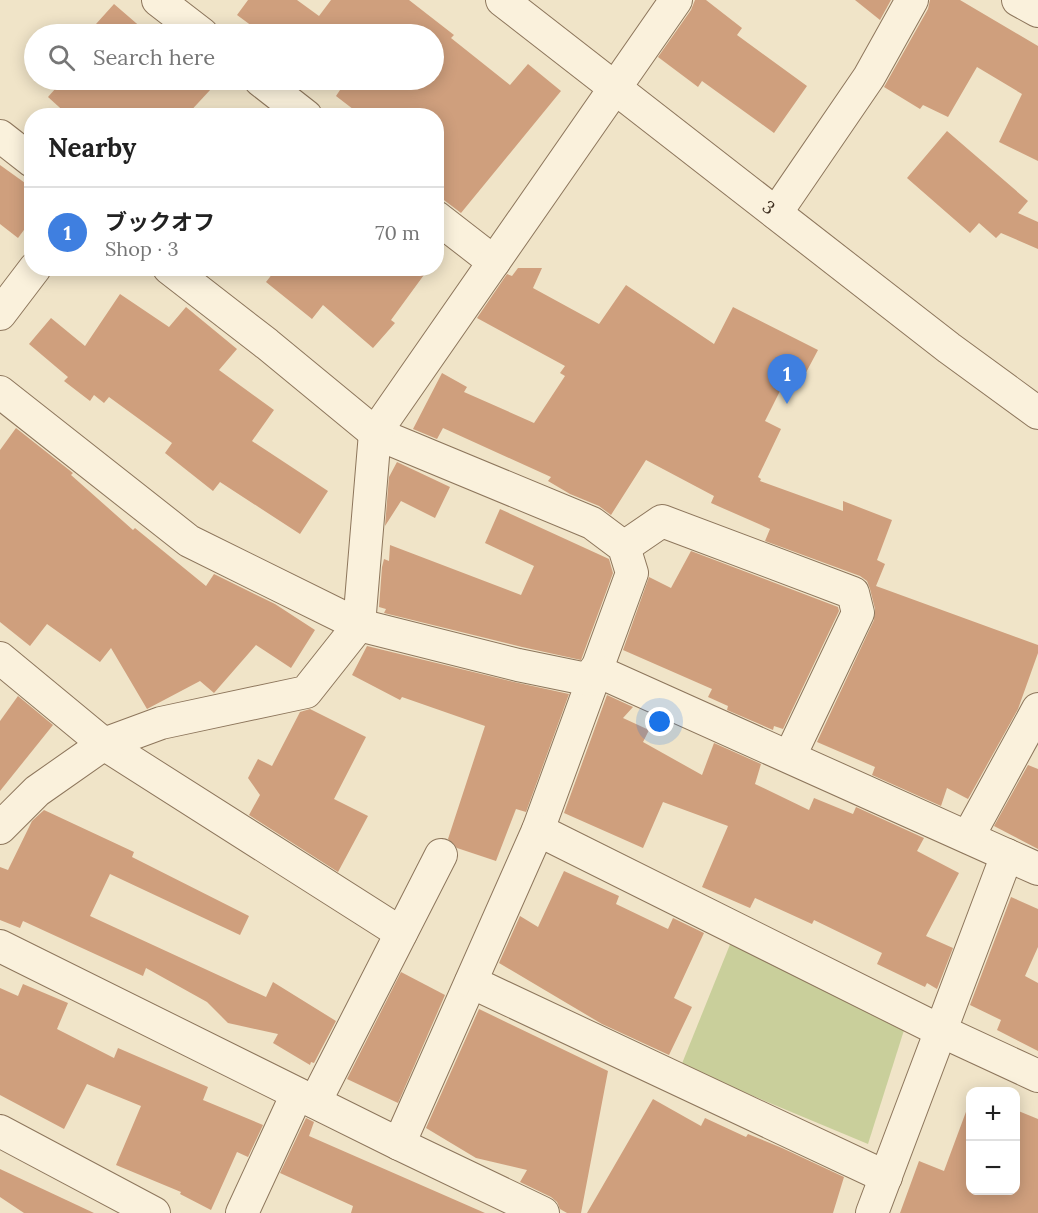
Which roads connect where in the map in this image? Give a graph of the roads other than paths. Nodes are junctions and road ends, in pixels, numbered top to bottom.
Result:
1 (158, 0) edge
2 (502, 0) edge
3 (676, 0) edge
4 (912, 0) edge
5 (1018, 0) edge
6 (1038, 11) edge
7 (189, 24) edge
8 (615, 87) junction
9 (273, 90) edge
10 (296, 108) edge
11 (0, 136) edge
12 (24, 155) edge
13 (776, 213) junction
14 (444, 223) edge
15 (494, 262) junction
16 (29, 276) edge
17 (179, 276) edge
18 (0, 314) edge
19 (0, 392) edge
20 (1038, 413) edge
21 (375, 432) junction
22 (624, 547) junction
23 (359, 625) junction
24 (0, 658) edge
25 (593, 675) junction
26 (1038, 709) edge
27 (104, 744) junction
28 (789, 756) junction
29 (0, 828) edge
30 (538, 830) junction
31 (968, 837) junction
32 (441, 855) dead end
33 (1007, 855) junction
34 (1038, 869) edge
35 (401, 933) junction
36 (0, 946) edge
37 (471, 982) junction
38 (941, 1031) junction
39 (1038, 1076) edge
40 (306, 1098) junction
41 (0, 1131) edge
42 (399, 1144) junction
43 (886, 1177) junction
44 (154, 1213) edge
45 (242, 1213) edge
46 (543, 1213) edge
47 (872, 1213) edge

1 - 7 street
2 - 8 street, 3
3 - 8 street
4 - 13 street
5 - 6 street
8 - 13 street, 3
8 - 15 street
9 - 10 street
11 - 12 street
13 - 20 street, 3
14 - 15 street
15 - 21 street
16 - 18 street
17 - 21 street
19 - 23 street
21 - 22 street
21 - 23 street
22 - 25 street
22 - 28 street
23 - 25 street
23 - 27 street
24 - 27 street
25 - 28 street
25 - 30 street
26 - 31 street
27 - 29 street
27 - 35 street
28 - 31 street
30 - 37 street
30 - 38 street
31 - 33 street
32 - 35 street
33 - 34 street
33 - 38 street
35 - 40 street
36 - 40 street
37 - 42 street
37 - 43 street
38 - 39 street
38 - 43 street
40 - 42 street
40 - 45 street
41 - 44 street
42 - 46 street
43 - 47 street

